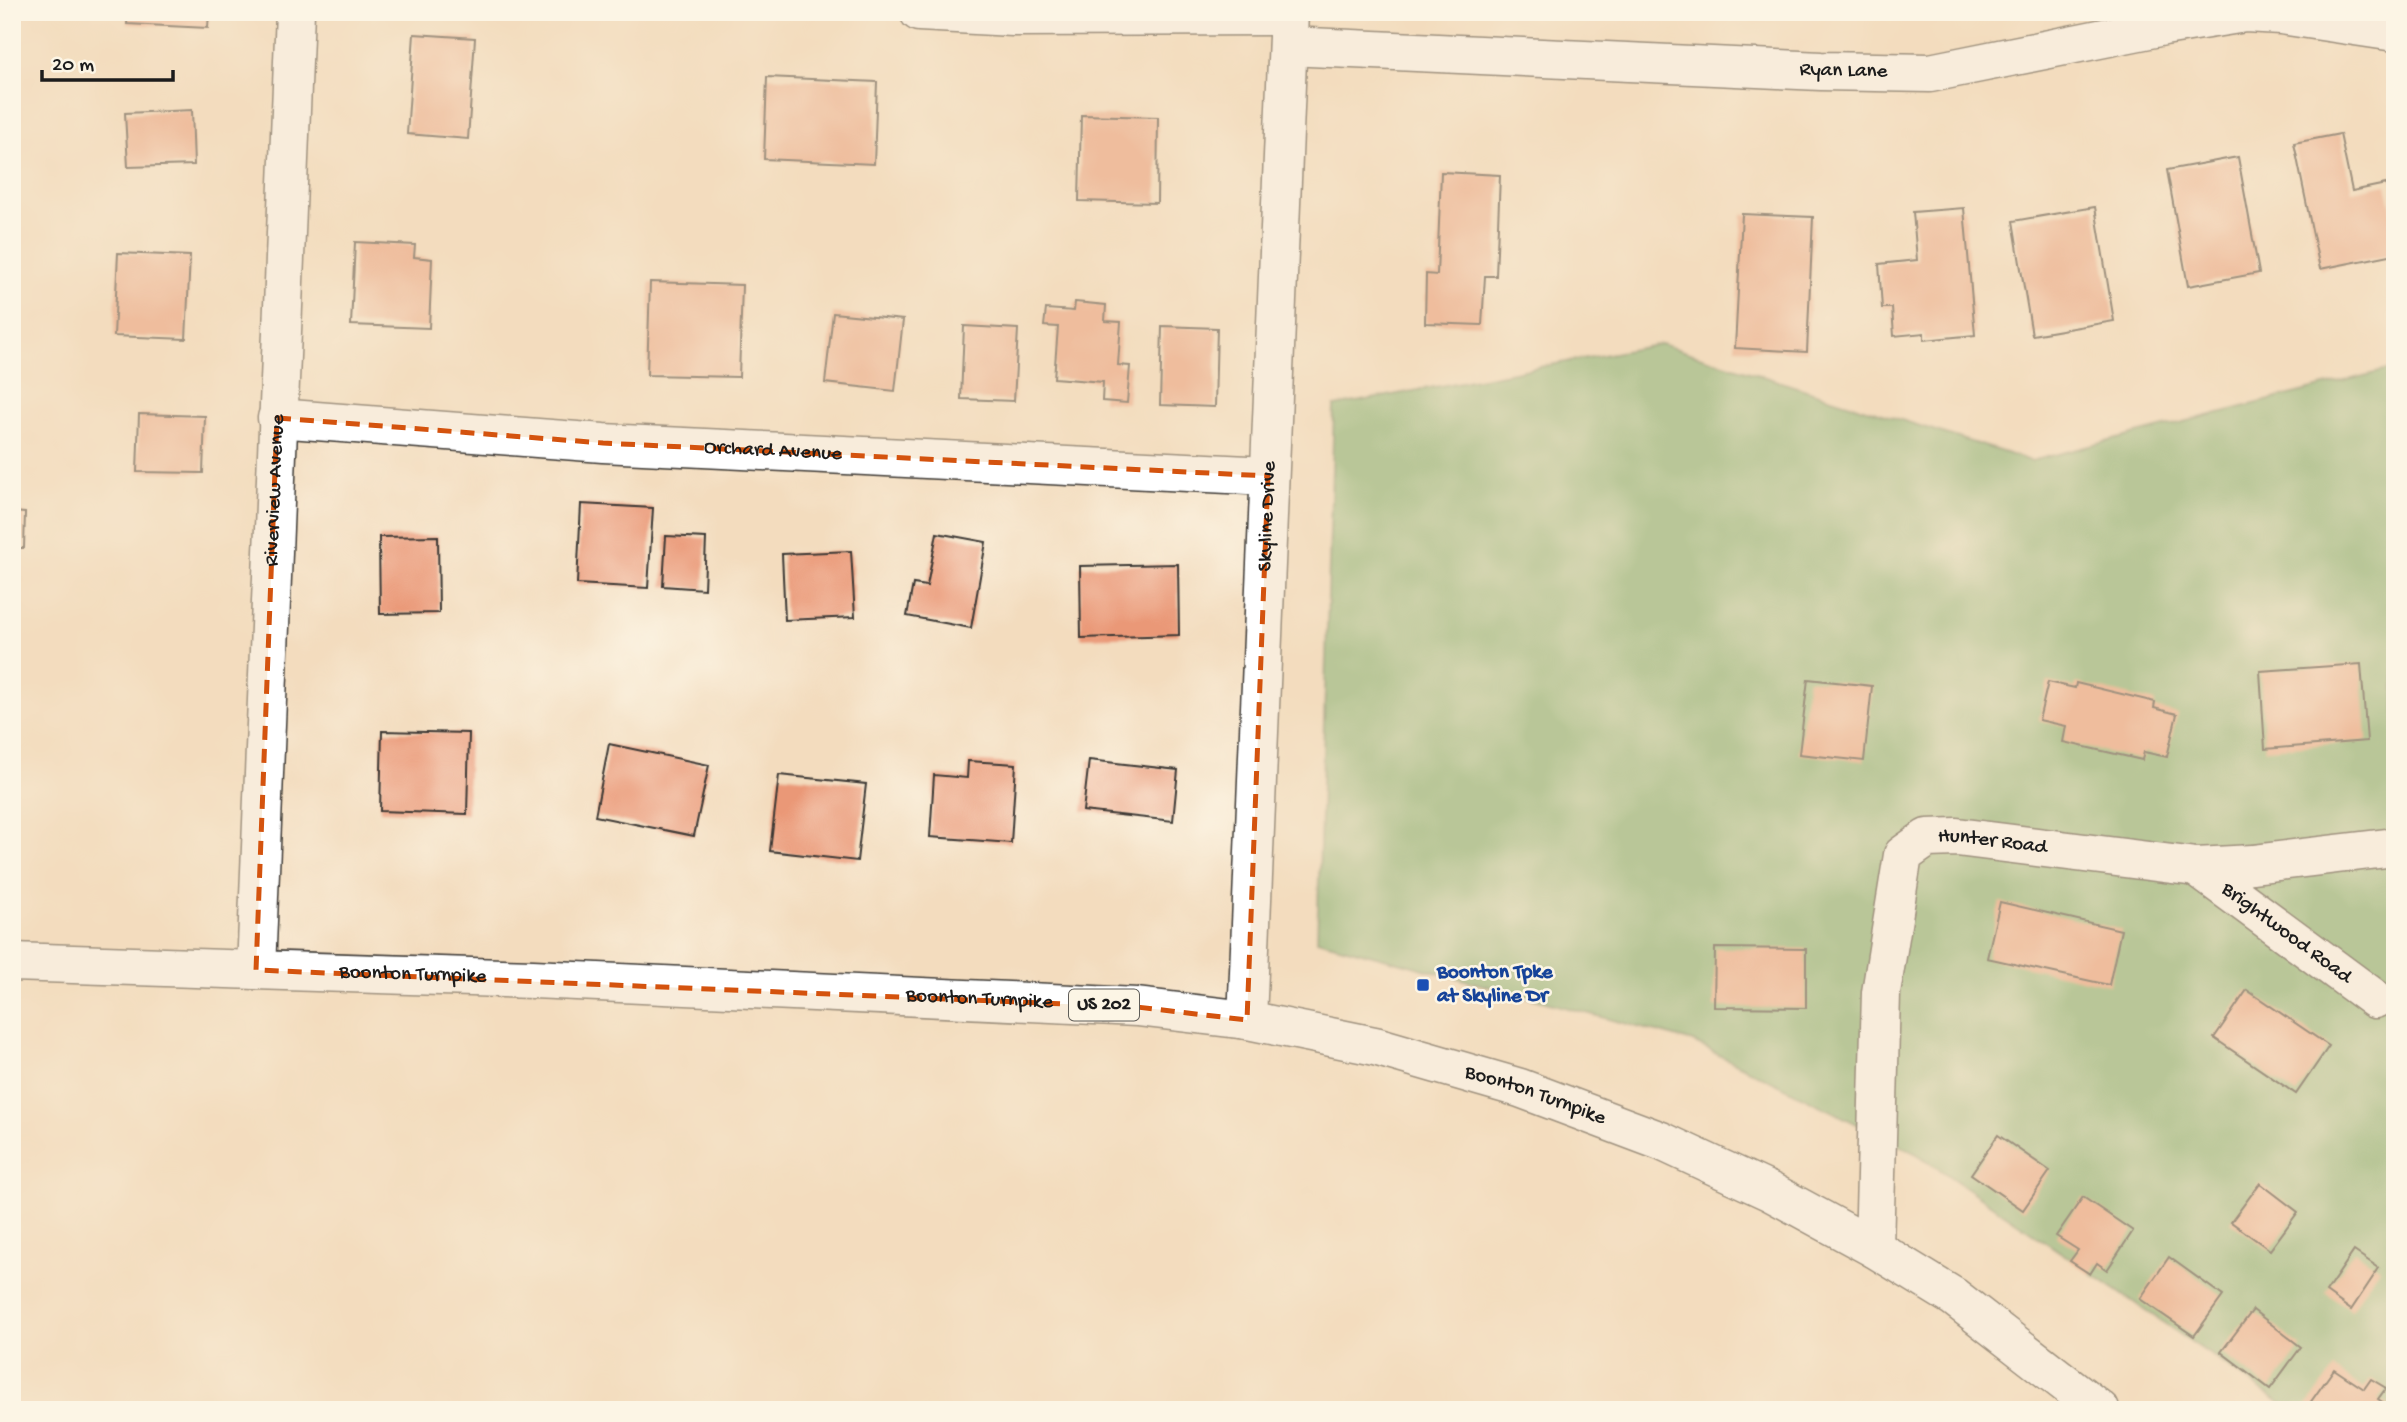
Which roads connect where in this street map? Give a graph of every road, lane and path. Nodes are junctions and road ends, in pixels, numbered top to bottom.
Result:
1 (295, 12) edge
2 (919, 12) edge
3 (1289, 25) edge
4 (2395, 32) edge
5 (277, 418) junction
6 (1268, 476) junction
7 (2395, 847) edge
8 (2196, 867) junction
9 (12, 962) edge
10 (256, 970) junction
11 (2375, 999) dead end
12 (1247, 1020) junction
13 (1874, 1248) junction
14 (2100, 1410) edge

1 - 5 street, Riverview Avenue
2 - 3 street, Ryan Lane
3 - 4 street, Ryan Lane
3 - 6 street, Skyline Drive
5 - 6 street, Orchard Avenue
5 - 10 street, Riverview Avenue
6 - 12 street, Skyline Drive
7 - 8 street, Hunter Road
8 - 11 street, Brightwood Road
8 - 13 street, Hunter Road
9 - 10 street, Boonton Turnpike / US 202
10 - 12 street, Boonton Turnpike / US 202
12 - 13 street, Boonton Turnpike / US 202
13 - 14 street, Boonton Turnpike / US 202

